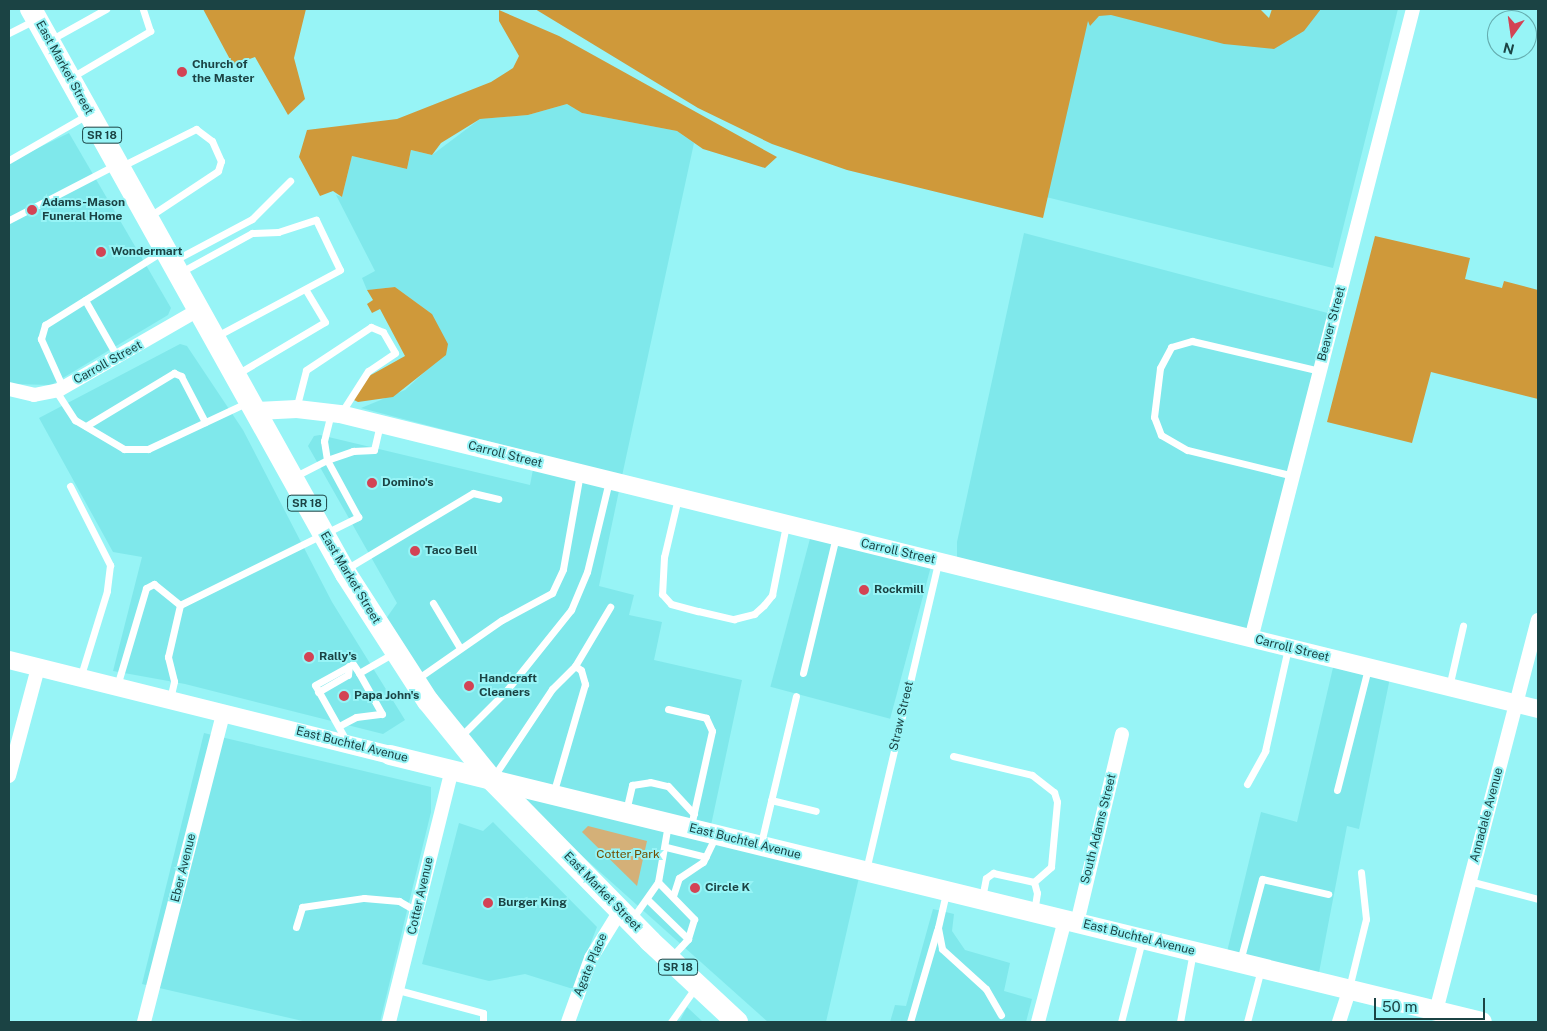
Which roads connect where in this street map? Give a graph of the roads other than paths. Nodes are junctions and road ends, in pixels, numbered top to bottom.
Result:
1 (106, 9) edge
2 (143, 9) edge
3 (1413, 9) edge
4 (34, 14) edge
5 (9, 33) edge
6 (48, 41) junction
7 (69, 78) junction
8 (90, 114) junction
9 (9, 160) edge
10 (118, 165) junction
11 (290, 181) dead end
12 (148, 218) junction
13 (9, 220) edge
14 (172, 261) junction
15 (306, 290) junction
16 (85, 300) junction
17 (200, 309) junction
18 (216, 337) junction
19 (118, 358) junction
20 (1320, 371) junction
21 (236, 374) junction
22 (9, 389) edge
23 (59, 389) junction
24 (254, 406) junction
25 (296, 409) junction
26 (336, 414) junction
27 (205, 422) junction
28 (380, 425) junction
29 (86, 426) junction
30 (327, 460) junction
31 (580, 474) junction
32 (1294, 476) junction
33 (293, 477) junction
34 (609, 481) junction
35 (70, 486) dead end
36 (678, 498) junction
37 (498, 500) dead end
38 (786, 525) junction
39 (323, 532) junction
40 (836, 537) junction
41 (938, 561) junction
42 (344, 570) junction
43 (433, 603) dead end
44 (180, 605) junction
45 (610, 607) dead end
46 (1538, 620) edge
47 (1463, 626) dead end
48 (1251, 639) junction
49 (460, 648) junction
50 (1288, 648) junction
51 (395, 652) junction
52 (9, 660) edge
53 (574, 666) junction
54 (1368, 667) junction
55 (38, 668) junction
56 (359, 673) junction
57 (803, 673) dead end
58 (80, 678) junction
59 (415, 681) junction
60 (117, 687) junction
61 (1449, 687) junction
62 (796, 696) dead end
63 (170, 700) junction
64 (1516, 703) junction
65 (668, 709) dead end
66 (1538, 709) edge
67 (223, 714) junction
68 (339, 726) junction
69 (1122, 734) dead end
70 (458, 740) junction
71 (347, 743) junction
72 (390, 755) joint
73 (953, 756) dead end
74 (452, 770) junction
75 (9, 776) edge
76 (492, 780) junction
77 (1247, 784) dead end
78 (1337, 790) dead end
79 (553, 795) junction
80 (771, 800) junction
81 (816, 811) dead end
82 (626, 812) junction
83 (692, 822) junction
84 (668, 823) junction
85 (716, 835) junction
86 (760, 846) junction
87 (666, 847) junction
88 (706, 856) junction
89 (866, 870) junction
90 (1362, 872) dead end
91 (1469, 881) junction
92 (658, 882) junction
93 (1034, 882) junction
94 (947, 891) junction
95 (1328, 894) dead end
96 (673, 896) junction
97 (1538, 898) edge
98 (981, 899) junction
99 (648, 900) junction
100 (419, 912) junction
101 (1034, 912) junction
102 (625, 916) junction
103 (1071, 922) junction
104 (296, 927) dead end
105 (938, 928) junction
106 (688, 939) junction
107 (1142, 939) junction
108 (1193, 952) junction
109 (670, 960) junction
110 (1240, 964) junction
111 (1261, 969) junction
112 (697, 985) junction
113 (398, 990) junction
114 (1349, 991) junction
115 (1436, 1011) junction
116 (1001, 1015) dead end
117 (144, 1022) edge
118 (389, 1022) edge
119 (483, 1022) edge
120 (568, 1022) edge
121 (671, 1022) edge
122 (737, 1022) edge
123 (910, 1022) edge
124 (1038, 1022) edge
125 (1121, 1022) edge
126 (1180, 1022) edge
127 (1247, 1022) edge
128 (1339, 1022) edge
129 (1482, 1022) edge

1 - 6 lane
2 - 7 lane
3 - 20 street, Beaver Street
4 - 5 lane
4 - 6 main road, East Market Street / SR 18
6 - 7 main road, East Market Street / SR 18
7 - 8 main road, East Market Street / SR 18
8 - 9 lane
8 - 10 main road, East Market Street / SR 18
10 - 12 main road, East Market Street / SR 18
10 - 12 lane
10 - 13 lane
11 - 14 lane
12 - 14 main road, East Market Street / SR 18
14 - 15 lane
14 - 16 lane
14 - 17 main road, East Market Street / SR 18
15 - 18 lane
15 - 21 lane
16 - 19 lane
16 - 23 lane
17 - 18 main road, East Market Street / SR 18
17 - 19 street, Carroll Street
18 - 21 main road, East Market Street / SR 18
19 - 23 street, Carroll Street
20 - 32 street, Beaver Street
20 - 32 lane
21 - 24 main road, East Market Street / SR 18
22 - 23 street, Carroll Street
23 - 29 lane
24 - 25 street, Carroll Street
24 - 27 lane
24 - 33 main road, East Market Street / SR 18
25 - 26 street, Carroll Street
25 - 26 lane
26 - 28 street, Carroll Street
26 - 30 lane
27 - 29 lane
27 - 29 lane
28 - 30 lane
28 - 31 street, Carroll Street
30 - 33 lane
30 - 39 lane
31 - 34 street, Carroll Street
31 - 49 lane
32 - 48 street, Beaver Street
33 - 39 main road, East Market Street / SR 18
34 - 36 street, Carroll Street
34 - 70 lane
35 - 58 lane
36 - 38 street, Carroll Street
36 - 38 lane
37 - 42 lane
38 - 40 street, Carroll Street
39 - 42 main road, East Market Street / SR 18
39 - 44 lane
40 - 41 street, Carroll Street
40 - 57 lane
41 - 48 street, Carroll Street
41 - 89 lane, Straw Street
42 - 51 main road, East Market Street / SR 18
43 - 49 lane
44 - 60 lane
44 - 63 lane
45 - 53 lane
46 - 64 street, Annadale Avenue
47 - 61 lane
48 - 50 street, Carroll Street
49 - 59 lane
50 - 54 street, Carroll Street
50 - 77 lane
51 - 56 lane
51 - 59 main road, East Market Street / SR 18
52 - 55 street, East Buchtel Avenue
53 - 76 lane
53 - 79 lane
54 - 61 street, Carroll Street
54 - 78 lane
55 - 58 street, East Buchtel Avenue
55 - 75 street
56 - 68 lane
56 - 68 lane
58 - 60 street, East Buchtel Avenue
59 - 70 main road, East Market Street / SR 18
60 - 63 street, East Buchtel Avenue
61 - 64 street, Carroll Street
62 - 80 lane
63 - 67 street, East Buchtel Avenue
64 - 66 street, Carroll Street
64 - 91 street, Annadale Avenue
65 - 83 lane
67 - 71 street, East Buchtel Avenue
67 - 117 street, Eber Avenue
68 - 71 lane
69 - 103 street, South Adams Street
70 - 76 main road, East Market Street / SR 18
71 - 72 street, East Buchtel Avenue
72 - 74 main road, East Buchtel Avenue
73 - 93 lane
74 - 76 main road, East Buchtel Avenue
74 - 100 street, Cotter Avenue
76 - 79 main road, East Buchtel Avenue
76 - 102 main road, East Market Street / SR 18
79 - 82 main road, East Buchtel Avenue
80 - 81 lane
80 - 86 lane
82 - 83 lane
82 - 84 main road, East Buchtel Avenue
83 - 84 main road, East Buchtel Avenue
83 - 85 main road, East Buchtel Avenue
84 - 87 lane
85 - 86 main road, East Buchtel Avenue
85 - 88 lane
86 - 89 main road, East Buchtel Avenue
87 - 88 lane
87 - 92 lane
88 - 96 lane
89 - 94 main road, East Buchtel Avenue
90 - 114 lane
91 - 97 lane
91 - 115 street, Annadale Avenue
92 - 96 lane
92 - 99 lane
93 - 98 lane
93 - 101 lane
94 - 98 main road, East Buchtel Avenue
94 - 105 lane
95 - 110 lane
96 - 106 lane
98 - 101 main road, East Buchtel Avenue
99 - 102 lane
99 - 106 lane
100 - 104 lane
100 - 113 street, Cotter Avenue
101 - 103 main road, East Buchtel Avenue
102 - 109 main road, East Market Street / SR 18
102 - 120 street, Agate Place
103 - 107 main road, East Buchtel Avenue
103 - 124 street, South Adams Street
105 - 116 lane
105 - 123 lane
106 - 109 lane
107 - 108 main road, East Buchtel Avenue
107 - 125 lane
108 - 110 main road, East Buchtel Avenue
108 - 126 lane
109 - 112 main road, East Market Street / SR 18
110 - 111 main road, East Buchtel Avenue
111 - 114 main road, East Buchtel Avenue
111 - 127 lane
112 - 121 lane
112 - 122 main road, East Market Street / SR 18
113 - 118 street, Cotter Avenue
113 - 119 lane
114 - 115 main road, East Buchtel Avenue
114 - 128 street
115 - 129 main road, East Buchtel Avenue

